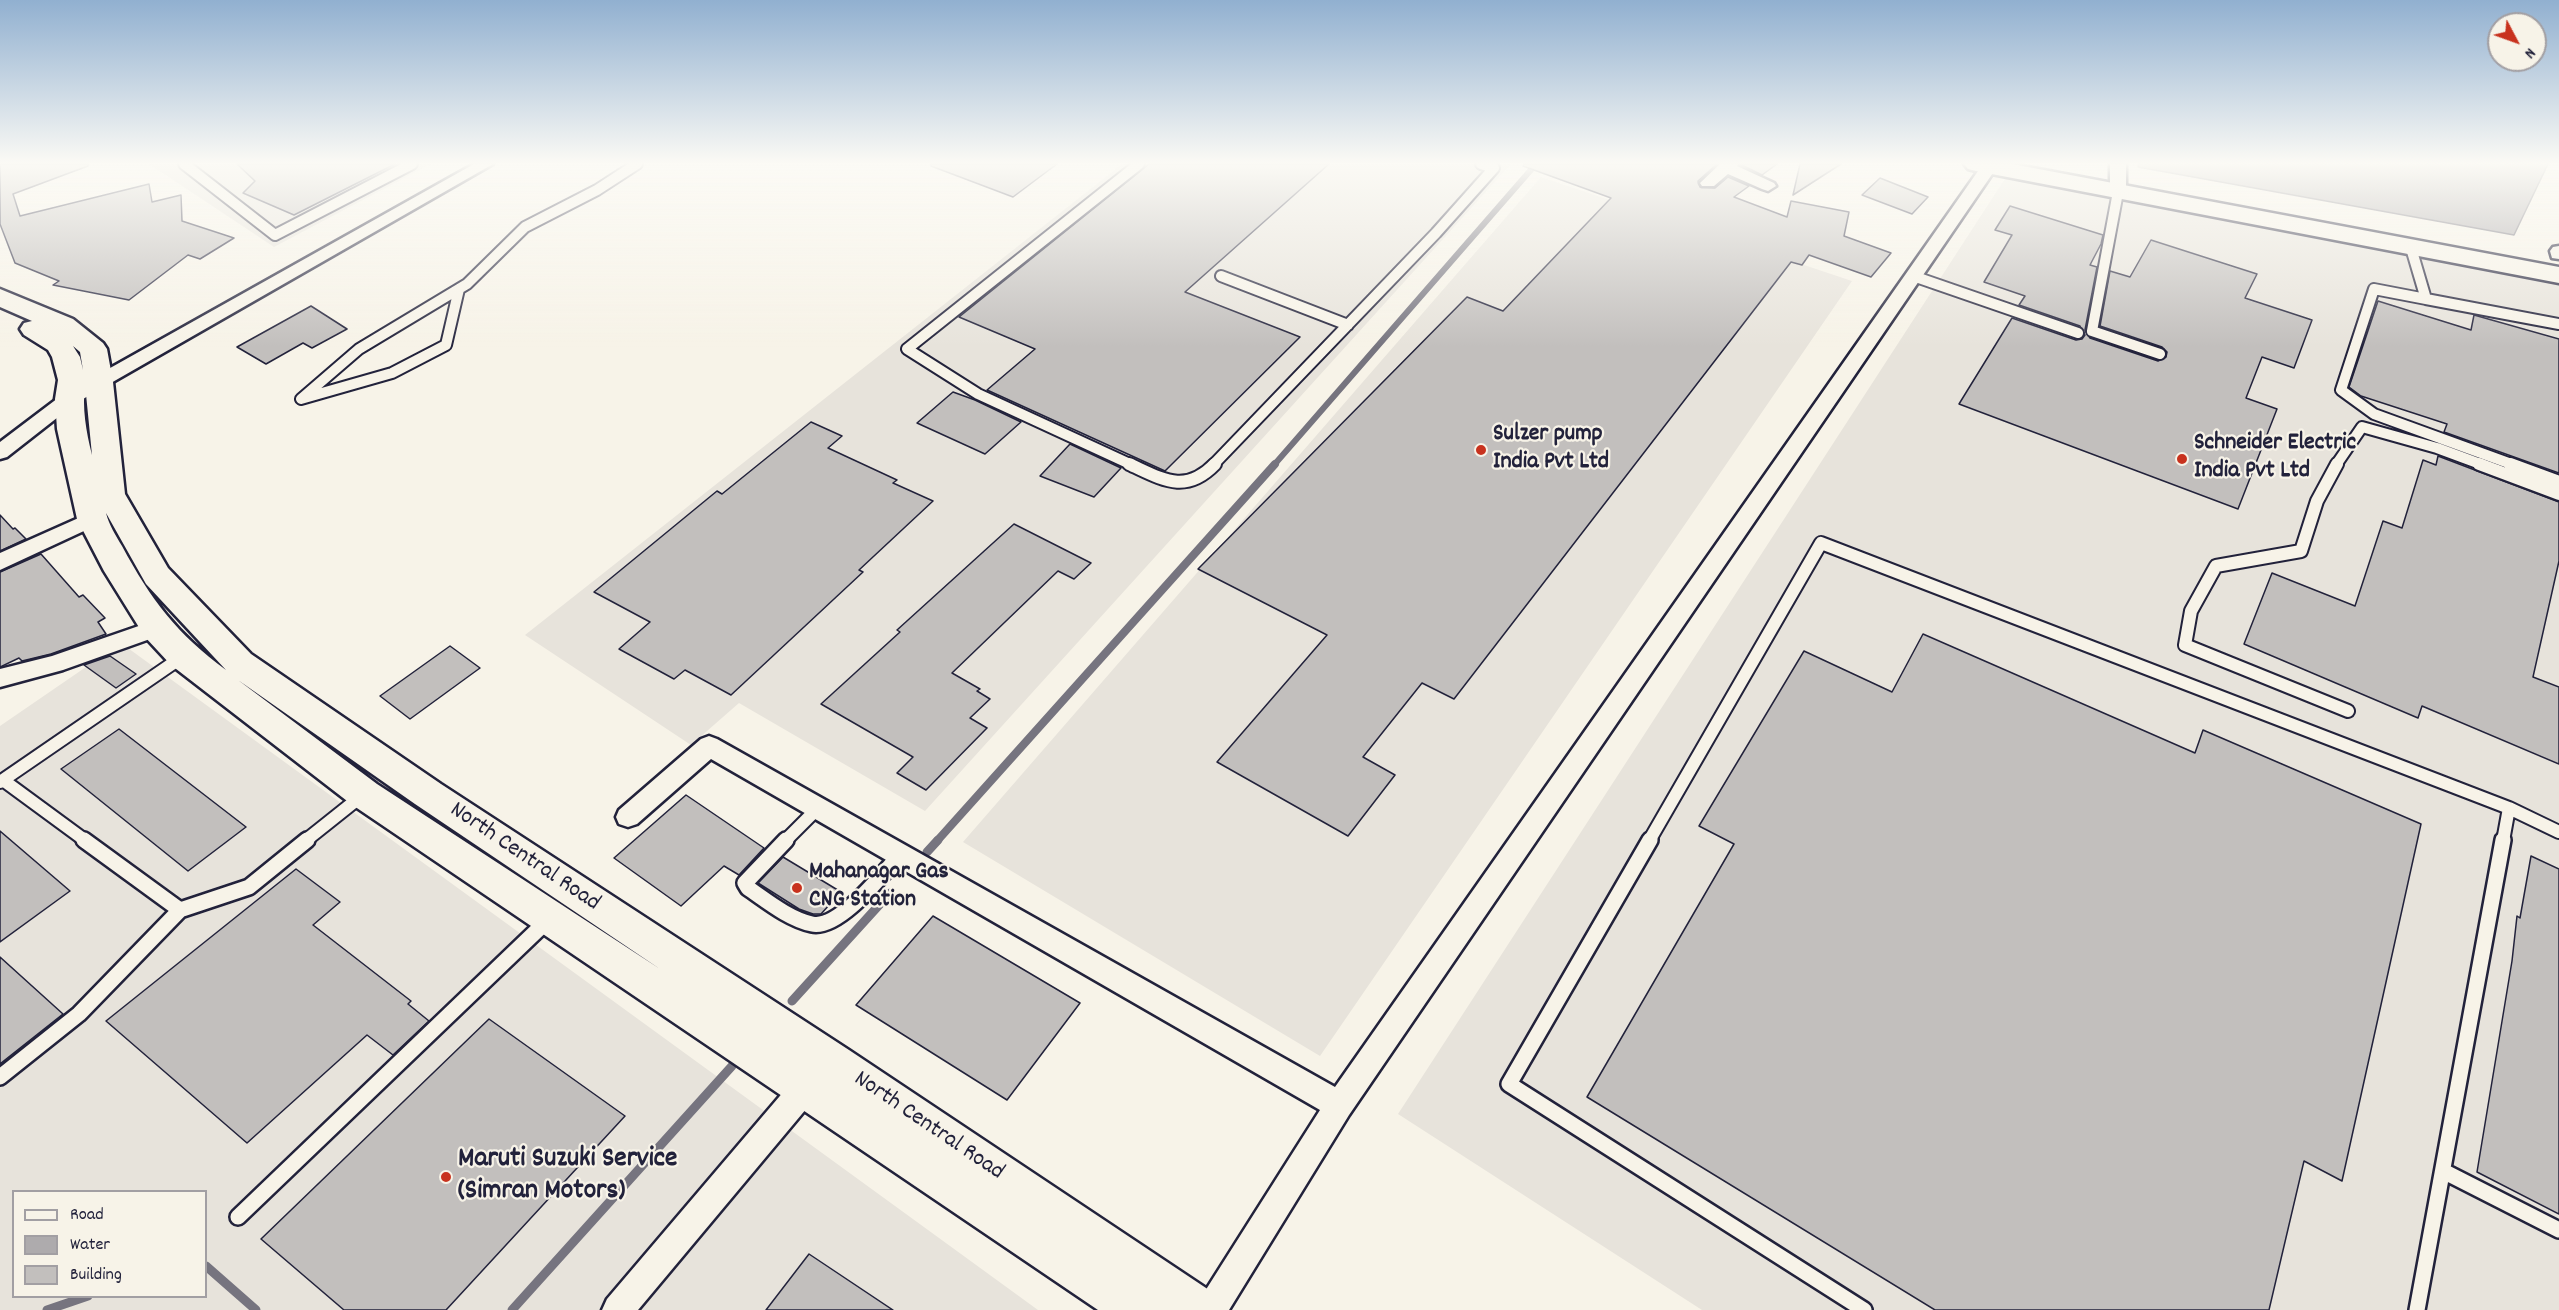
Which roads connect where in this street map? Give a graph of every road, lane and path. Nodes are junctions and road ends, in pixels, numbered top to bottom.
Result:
1 (263, 225) edge
2 (295, 225) edge
3 (377, 225) edge
4 (530, 225) edge
5 (1062, 225) edge
6 (1441, 225) edge
7 (1946, 225) edge
8 (2110, 225) edge
9 (2318, 225) edge
10 (2379, 225) edge
11 (2411, 248) junction
12 (2559, 259) edge
13 (1221, 276) dead end
14 (1913, 276) junction
15 (459, 289) junction
16 (0, 297) edge
17 (2426, 299) junction
18 (0, 317) edge
19 (2559, 324) edge
20 (1348, 325) junction
21 (2078, 333) dead end
22 (2160, 354) dead end
23 (84, 390) junction
24 (0, 452) edge
25 (2559, 482) edge
26 (2559, 494) edge
27 (92, 519) junction
28 (0, 562) edge
29 (156, 627) junction
30 (183, 656) junction
31 (55, 664) junction
32 (0, 678) edge
33 (0, 694) edge
34 (2348, 711) dead end
35 (2, 781) edge
36 (364, 794) junction
37 (818, 808) junction
38 (2509, 808) junction
39 (628, 817) dead end
40 (2559, 832) edge
41 (900, 855) junction
42 (180, 910) junction
43 (549, 919) junction
44 (817, 1074) junction
45 (0, 1077) edge
46 (1339, 1105) junction
47 (2443, 1171) junction
48 (238, 1217) dead end
49 (2559, 1230) edge
50 (1123, 1290) edge
51 (618, 1310) edge
52 (1199, 1310) edge
53 (1211, 1310) edge
54 (1864, 1310) edge
55 (2417, 1310) edge

1 - 2 lane
3 - 23 street
4 - 15 lane
5 - 20 lane
6 - 20 lane
7 - 14 street
8 - 22 lane
9 - 11 main road
10 - 12 main road
11 - 12 main road
11 - 17 lane
13 - 20 lane
14 - 21 lane
14 - 46 street
15 - 15 lane
16 - 23 main road, North Central Road
17 - 19 lane
17 - 25 lane
18 - 23 main road, North Central Road
23 - 24 street
23 - 27 main road, North Central Road
23 - 44 main road, North Central Road
26 - 34 lane
27 - 28 street
27 - 29 main road, North Central Road
29 - 30 main road, North Central Road
29 - 31 street
30 - 35 lane
30 - 36 main road, North Central Road
31 - 32 street
31 - 33 street
35 - 42 lane
36 - 42 lane
36 - 43 main road, North Central Road
37 - 39 street
37 - 41 street
37 - 41 lane
38 - 40 lane
38 - 47 lane
38 - 54 lane
41 - 46 street
42 - 45 lane
43 - 44 main road, North Central Road
43 - 48 lane
44 - 50 main road, North Central Road
44 - 51 street
46 - 53 street
47 - 49 lane
47 - 55 lane
50 - 52 main road, North Central Road

